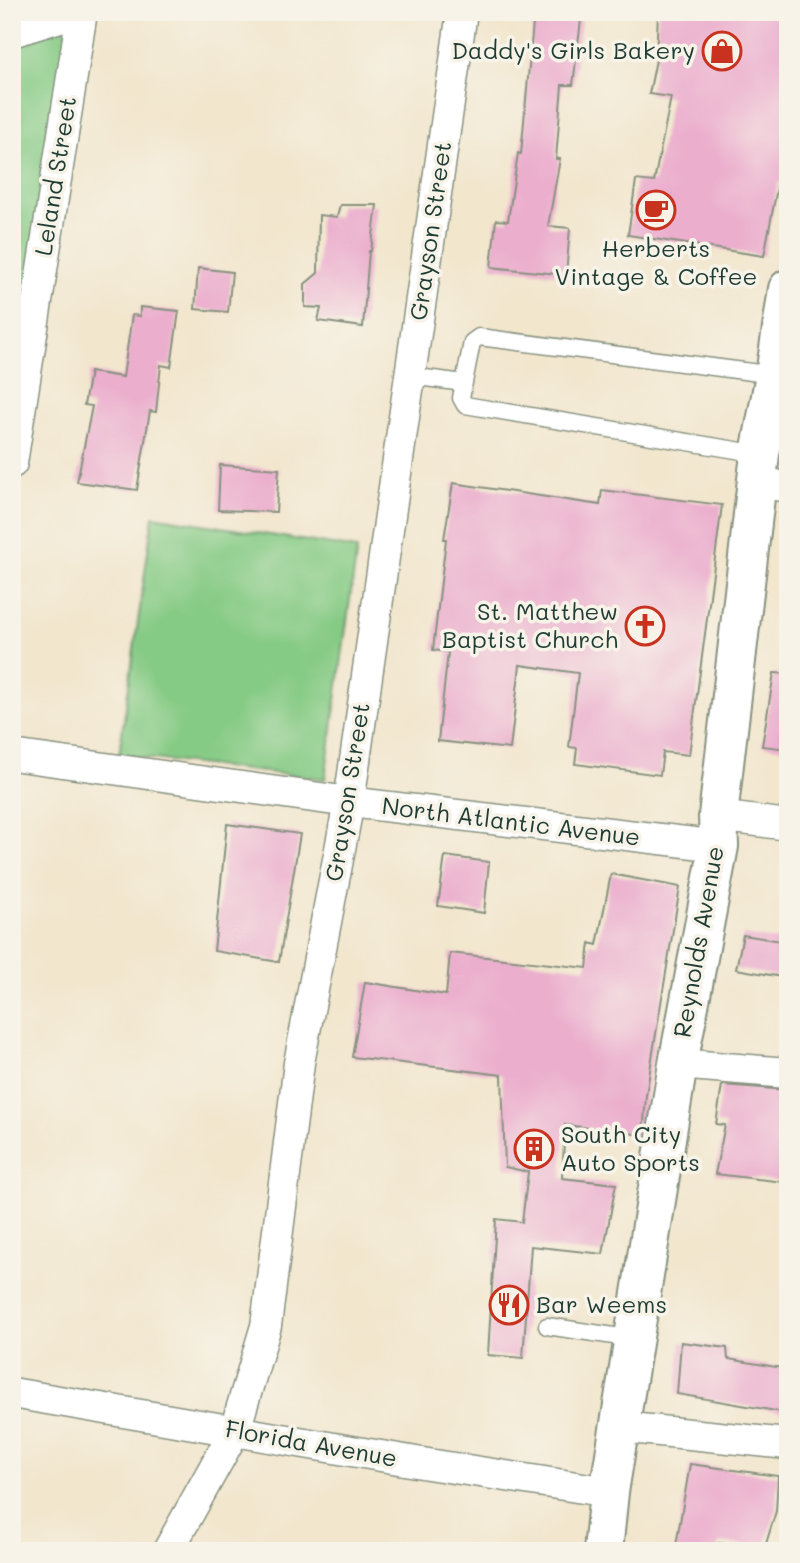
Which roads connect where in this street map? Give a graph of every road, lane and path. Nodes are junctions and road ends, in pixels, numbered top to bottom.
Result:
1 (76, 12) edge
2 (82, 12) edge
3 (462, 12) edge
4 (12, 32) edge
5 (788, 289) edge
6 (775, 375) junction
7 (410, 376) junction
8 (464, 383) junction
9 (12, 463) edge
10 (768, 474) edge
11 (12, 755) edge
12 (349, 802) junction
13 (788, 825) edge
14 (718, 831) junction
15 (678, 1064) junction
16 (788, 1073) edge
17 (547, 1326) dead end
18 (634, 1339) junction
19 (12, 1393) edge
20 (620, 1427) junction
21 (235, 1430) junction
22 (788, 1444) edge
23 (609, 1492) junction
24 (168, 1551) edge
25 (603, 1551) edge

1 - 4 street
2 - 9 street, Leland Street
3 - 7 street, Grayson Street
5 - 6 street, Reynolds Avenue
6 - 8 lane
6 - 10 street, Reynolds Avenue
7 - 8 lane
7 - 12 street, Grayson Street
8 - 10 lane
10 - 14 street, Reynolds Avenue
11 - 12 street, North Atlantic Avenue
12 - 14 street, North Atlantic Avenue
12 - 21 street, Grayson Street
13 - 14 street, North Atlantic Avenue
14 - 15 street, Reynolds Avenue
15 - 16 street
15 - 18 street, Reynolds Avenue
17 - 18 lane
18 - 20 street, Reynolds Avenue
19 - 21 street, Florida Avenue
20 - 22 street
20 - 23 street, Reynolds Avenue
21 - 23 street, Florida Avenue
21 - 24 street, Grayson Street
23 - 25 street, Reynolds Avenue

